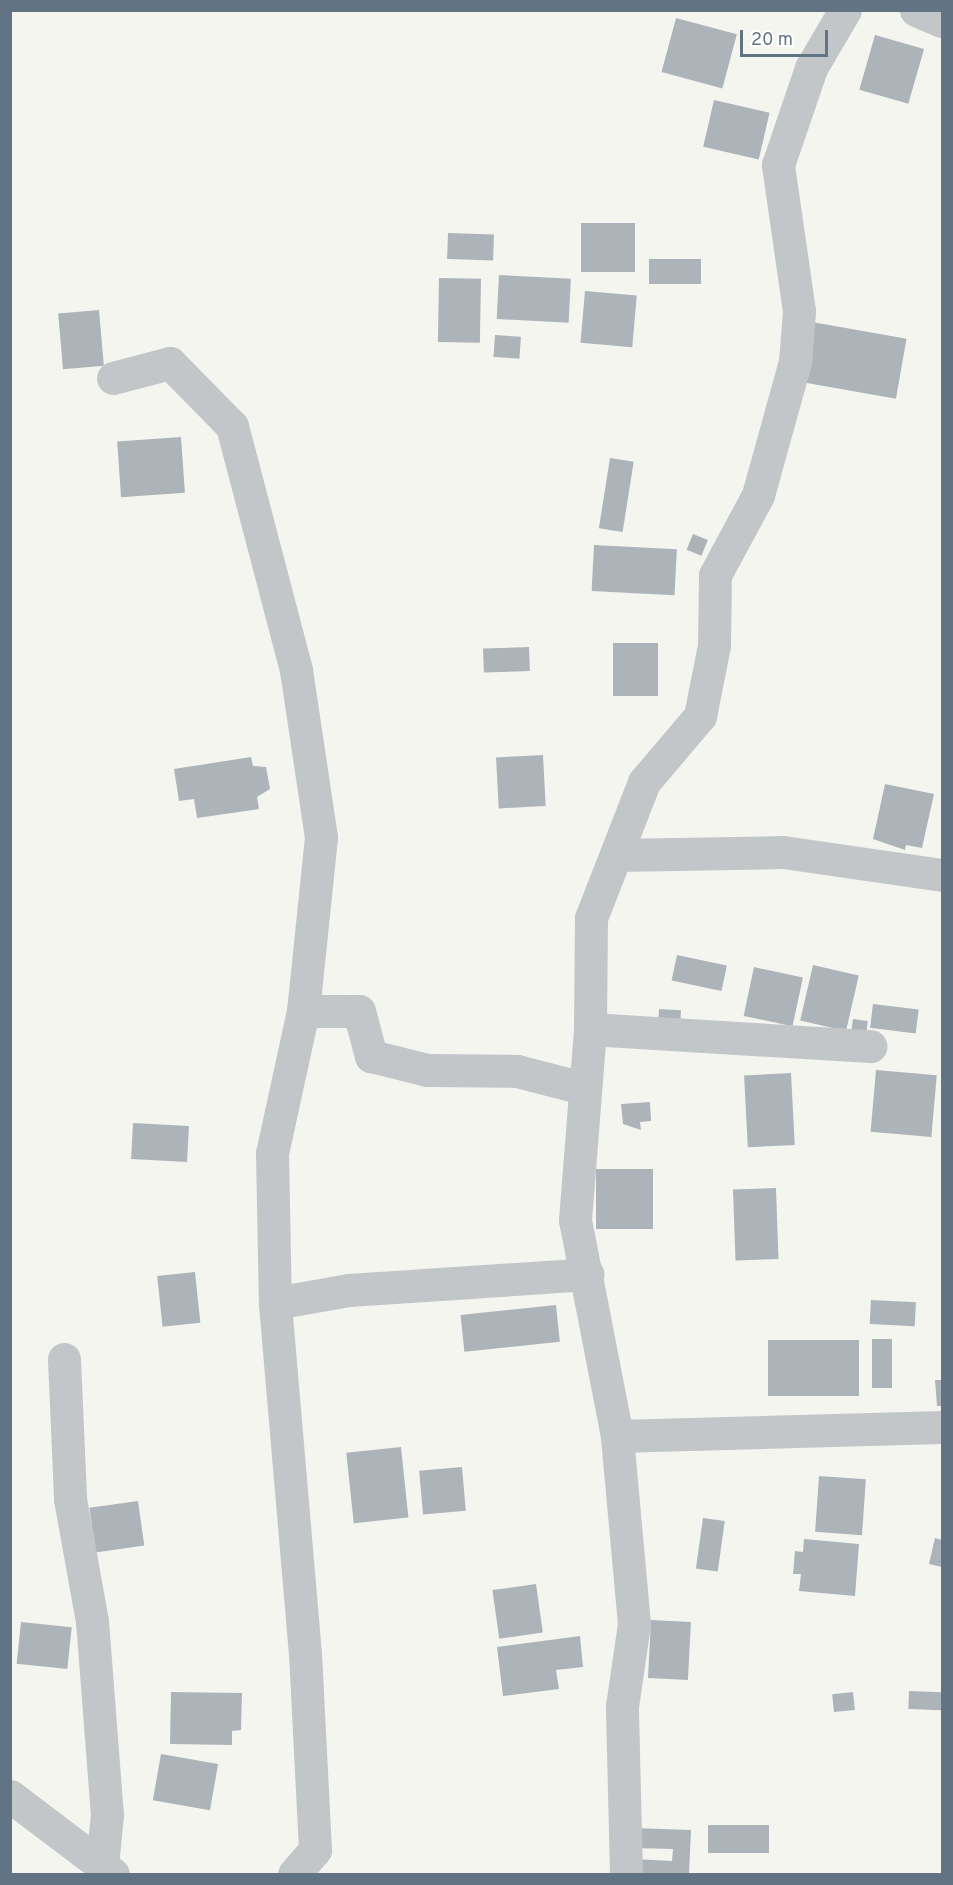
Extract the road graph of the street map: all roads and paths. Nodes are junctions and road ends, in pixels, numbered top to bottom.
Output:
1 (845, 10) edge
2 (916, 10) edge
3 (942, 21) edge
4 (113, 378) dead end
5 (617, 855) junction
6 (942, 876) edge
7 (303, 1011) junction
8 (590, 1029) junction
9 (870, 1046) dead end
10 (583, 1088) junction
11 (587, 1274) junction
12 (275, 1303) junction
13 (64, 1359) dead end
14 (942, 1427) edge
15 (617, 1436) junction
16 (10, 1796) edge
17 (107, 1870) edge
18 (294, 1875) edge
19 (626, 1875) edge

1 - 5 street
2 - 3 street
4 - 7 street
5 - 6 street
5 - 8 street
7 - 10 street
7 - 12 street
8 - 9 street
8 - 10 street
10 - 11 street
11 - 12 street
11 - 15 street
12 - 18 street
13 - 17 street
14 - 15 street
15 - 19 street
16 - 17 street

